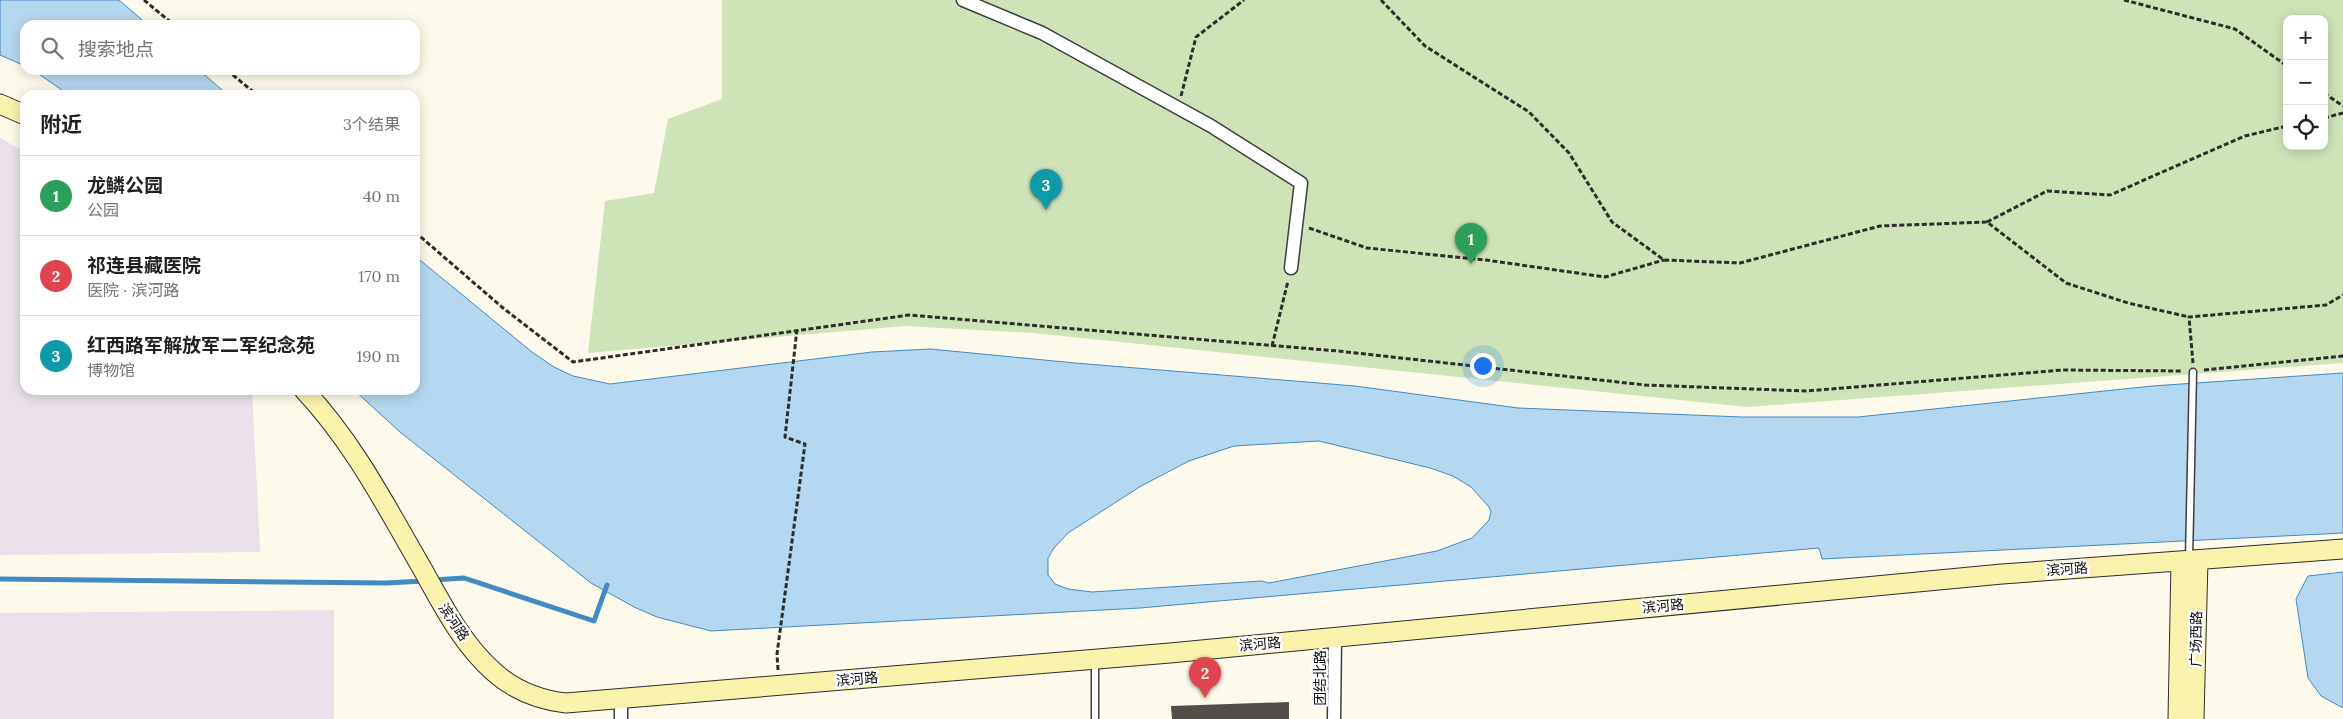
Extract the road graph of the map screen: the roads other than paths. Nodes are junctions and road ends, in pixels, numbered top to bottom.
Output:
1 (963, 0) edge
2 (0, 104) edge
3 (20, 113) edge
4 (1292, 268) road end
5 (2193, 372) road end
6 (309, 395) edge
7 (2343, 549) edge
8 (2189, 560) junction
9 (1335, 637) junction
10 (1094, 659) junction
11 (621, 698) junction
12 (621, 719) edge
13 (1095, 719) edge
14 (1334, 719) edge
15 (2178, 719) edge
16 (2194, 719) edge

1 - 4 street
2 - 3 street
5 - 8 lane
6 - 11 street, 滨河路
7 - 8 street, 滨河路
8 - 9 street, 滨河路
8 - 15 street, 广场西路
8 - 16 street, 广场西路
9 - 10 street, 滨河路
9 - 14 street, 团结北路
10 - 11 street, 滨河路
10 - 13 lane
11 - 12 street

